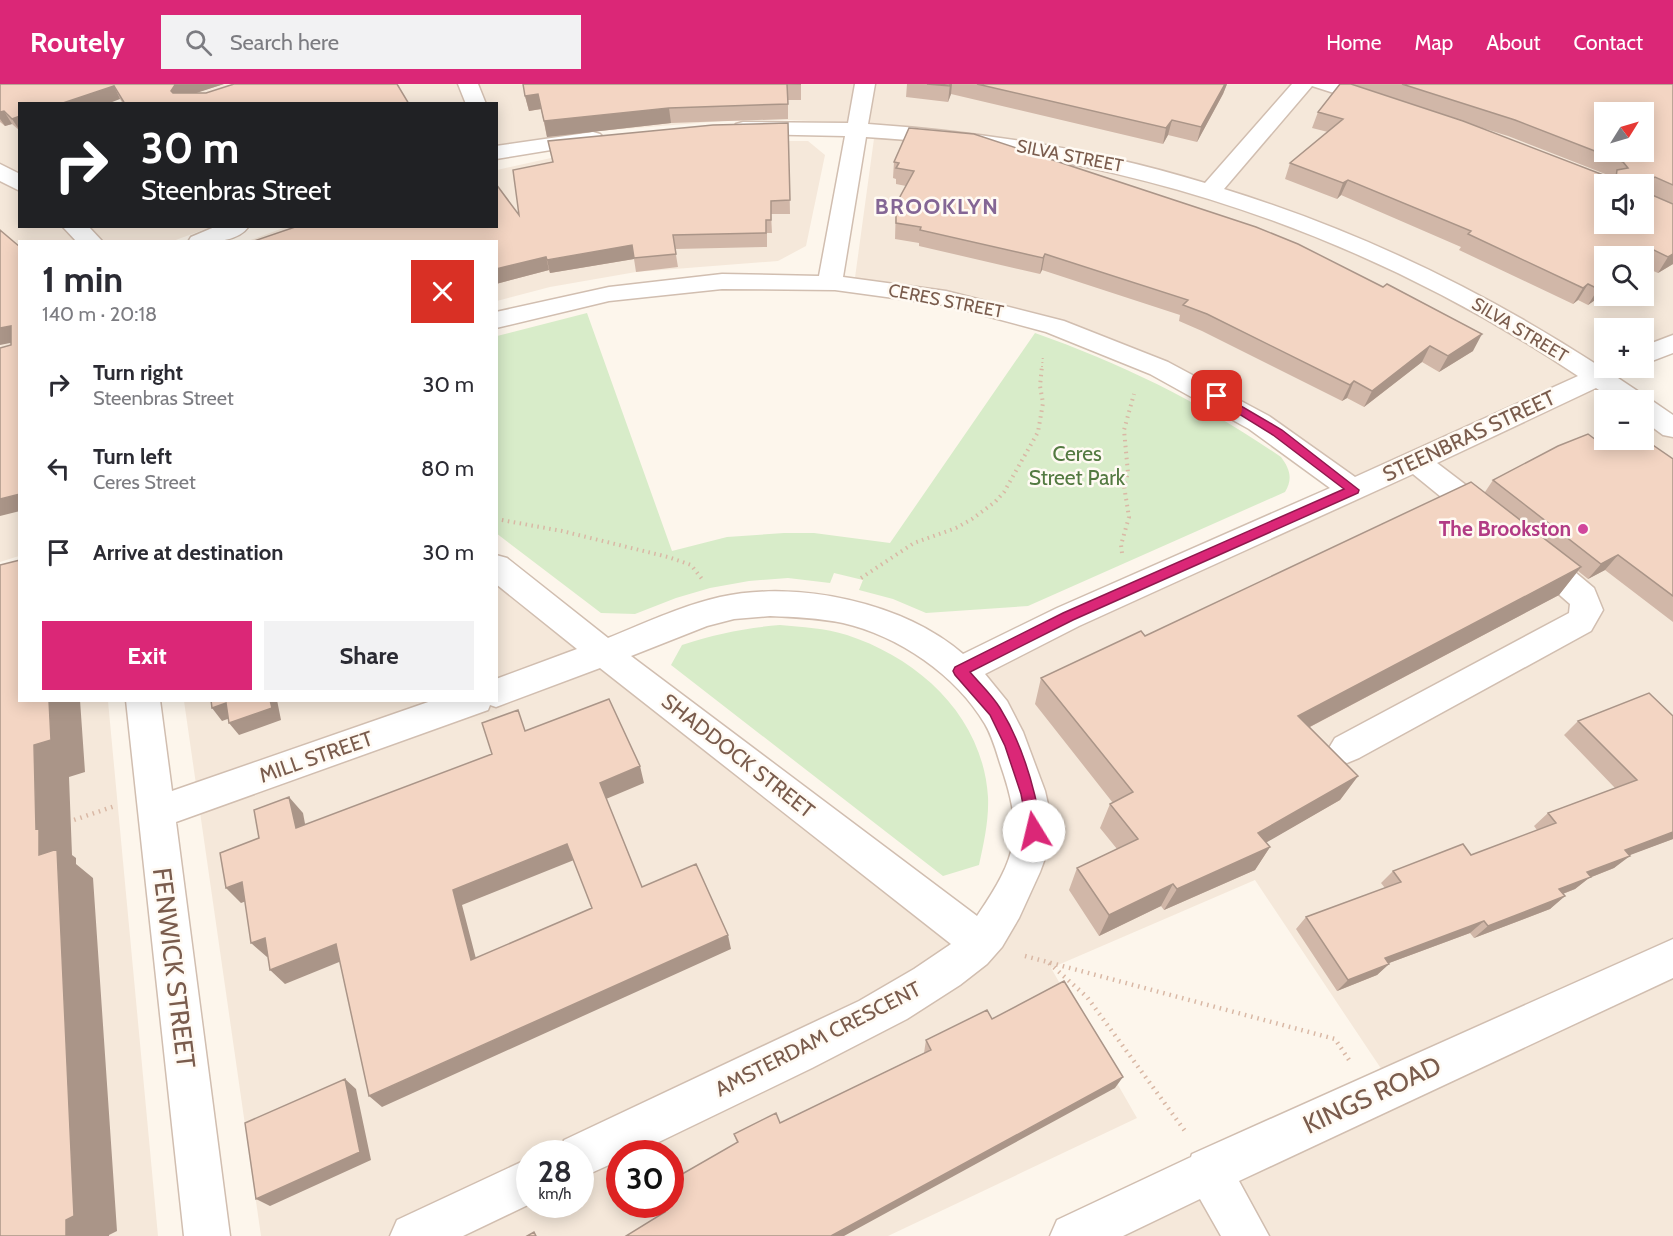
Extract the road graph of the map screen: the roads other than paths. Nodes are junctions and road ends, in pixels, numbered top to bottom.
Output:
1 (468, 84) edge
2 (865, 84) edge
3 (1303, 84) edge
4 (1320, 84) edge
5 (475, 102) edge
6 (1401, 108) edge
7 (724, 128) edge
8 (856, 129) junction
9 (614, 136) edge
10 (498, 153) edge
11 (18, 156) edge
12 (0, 162) edge
13 (0, 171) edge
14 (18, 183) edge
15 (1211, 190) junction
16 (18, 193) edge
17 (1, 198) edge
18 (75, 228) edge
19 (233, 228) edge
20 (90, 240) edge
21 (204, 240) edge
22 (831, 283) junction
23 (498, 320) edge
24 (1673, 343) edge
25 (1654, 352) edge
26 (1594, 365) edge
27 (1595, 378) edge
28 (1613, 378) edge
29 (1623, 390) edge
30 (1654, 415) edge
31 (1673, 428) edge
32 (1415, 461) junction
33 (1353, 490) junction
34 (498, 568) edge
35 (604, 653) junction
36 (960, 671) junction
37 (498, 692) edge
38 (143, 702) edge
39 (470, 702) edge
40 (1347, 748) dead end
41 (154, 803) junction
42 (981, 943) junction
43 (1673, 958) edge
44 (594, 1149) edge
45 (1208, 1170) junction
46 (516, 1187) edge
47 (207, 1236) edge
48 (413, 1236) edge
49 (1073, 1236) edge
50 (1246, 1236) edge

1 - 5 street
2 - 8 street
3 - 15 street
4 - 6 street
7 - 8 street, SILVA STREET
8 - 15 street, SILVA STREET
8 - 22 street
9 - 10 street
11 - 12 street
13 - 14 street
15 - 26 street, SILVA STREET
16 - 17 street
18 - 20 street
19 - 21 street
22 - 23 street, CERES STREET
22 - 33 street, CERES STREET
24 - 25 street
27 - 32 street, STEENBRAS STREET
28 - 29 street, SILVA STREET
30 - 31 street
32 - 33 street, STEENBRAS STREET
32 - 40 street
33 - 36 street, STEENBRAS STREET
34 - 35 street, SHADDOCK STREET
35 - 36 street, AMSTERDAM CRESCENT
35 - 37 street
35 - 42 street, SHADDOCK STREET
36 - 42 street, AMSTERDAM CRESCENT
38 - 41 street, FENWICK STREET
39 - 41 street, MILL STREET
41 - 47 street, FENWICK STREET
42 - 44 street, AMSTERDAM CRESCENT
43 - 45 street, KINGS ROAD
45 - 49 street, KINGS ROAD
45 - 50 street
46 - 48 street

